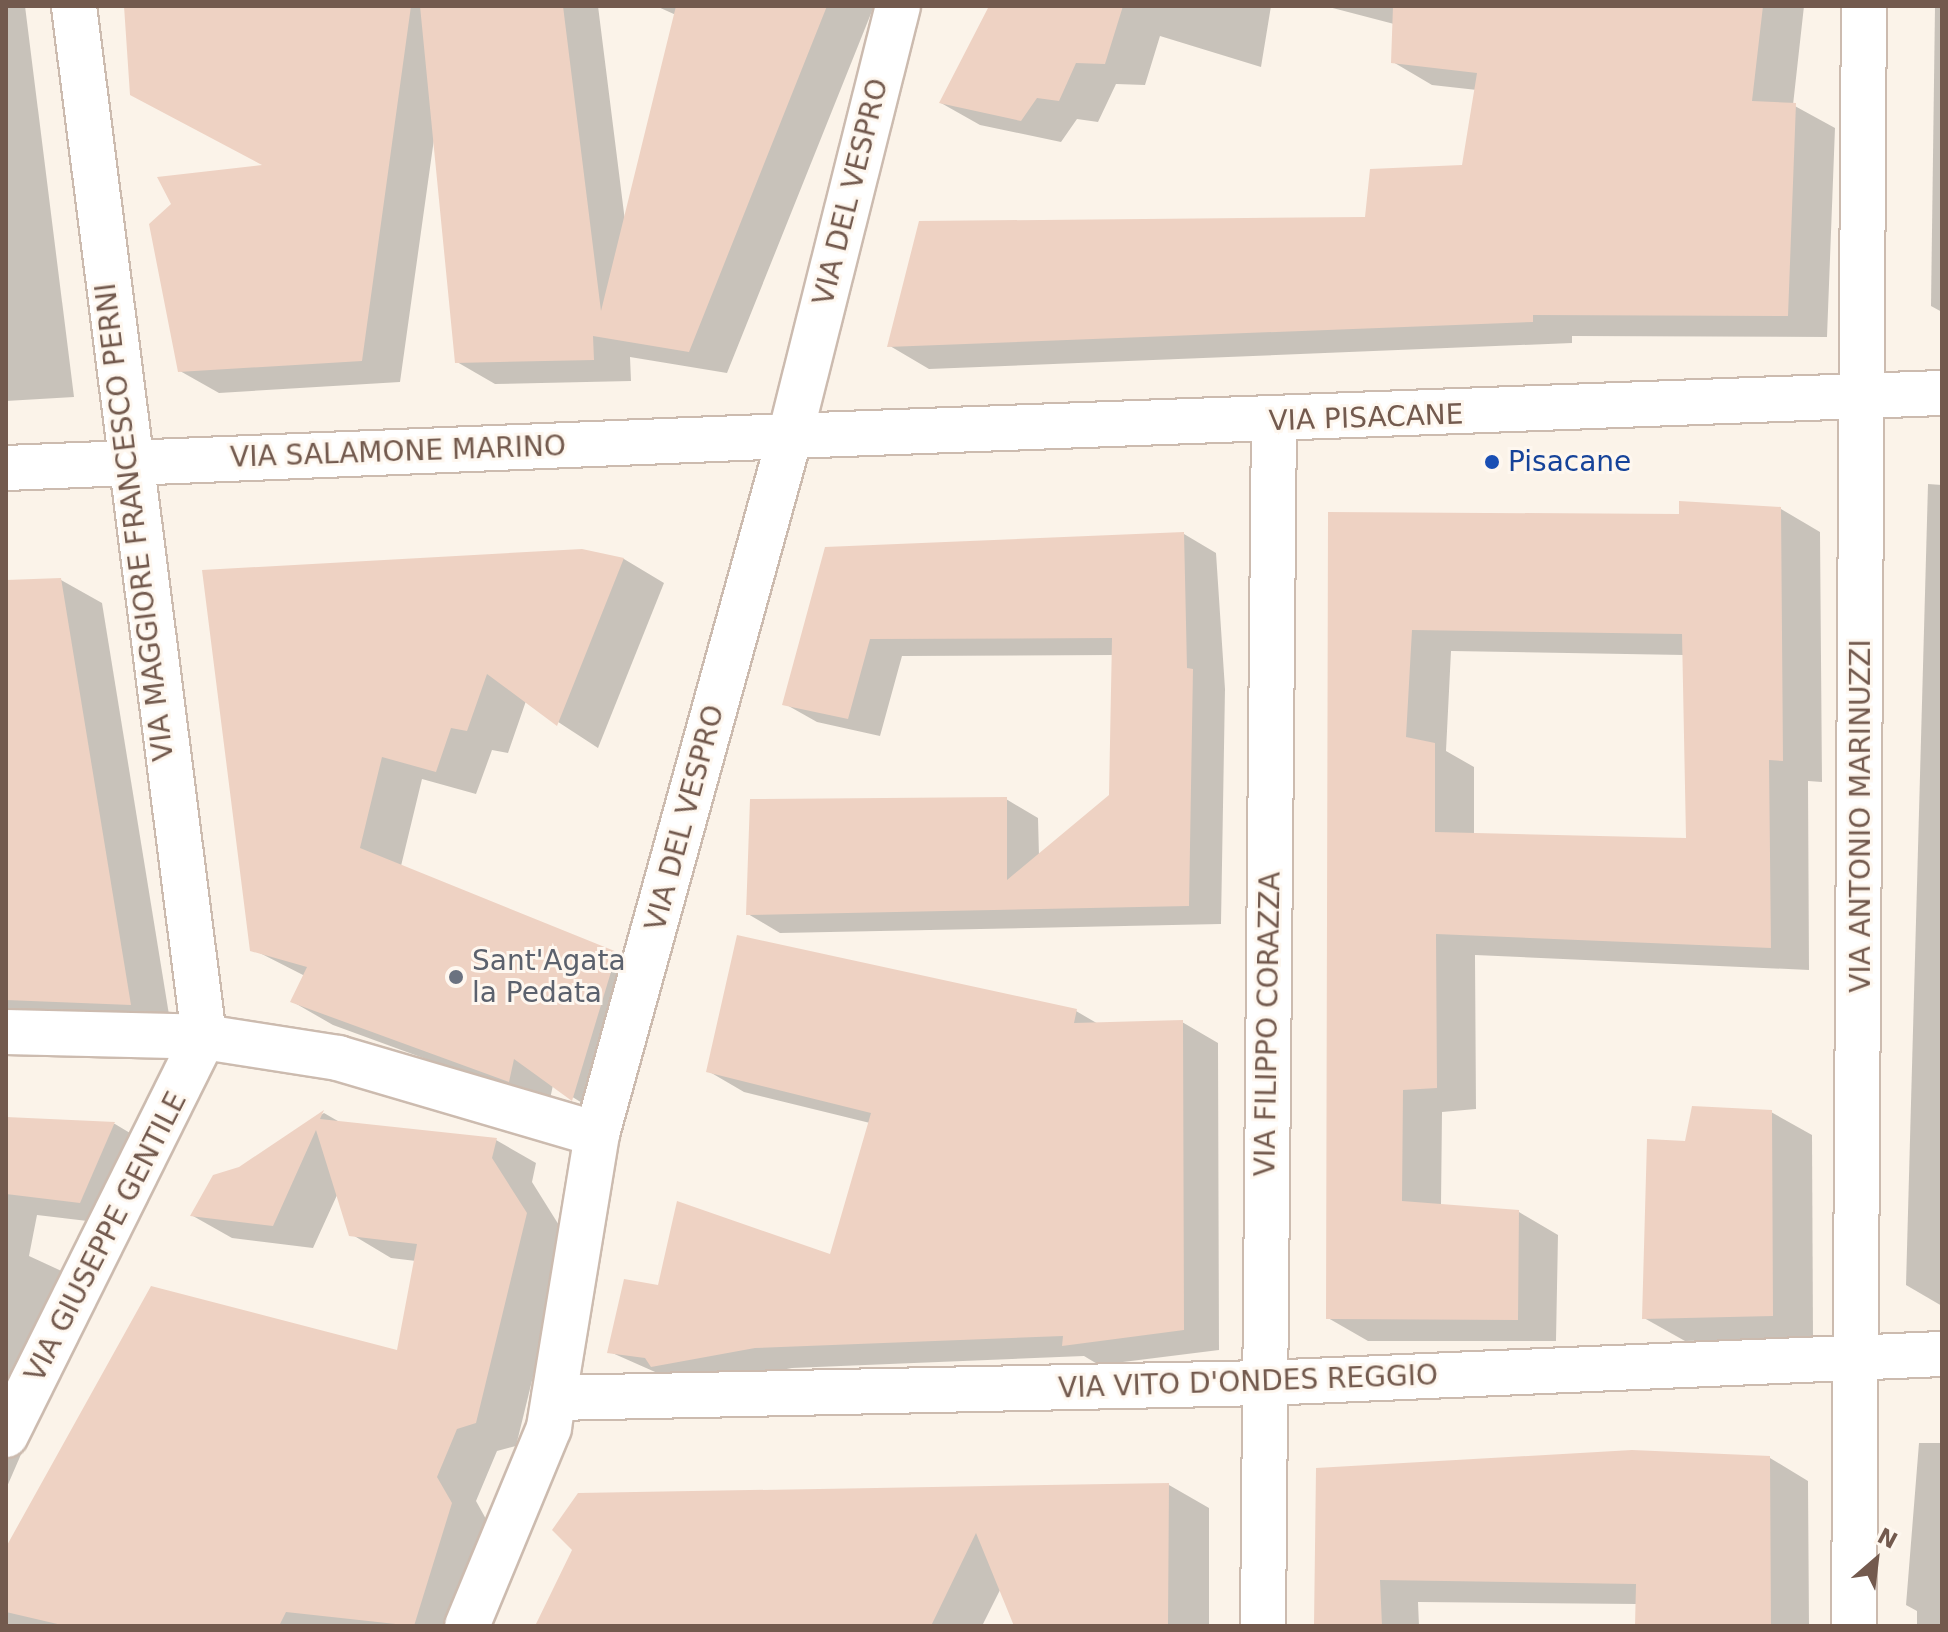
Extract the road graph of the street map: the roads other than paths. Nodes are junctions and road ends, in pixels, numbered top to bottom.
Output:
1 (74, 6) edge
2 (898, 6) edge
3 (1864, 6) edge
4 (1942, 393) edge
5 (1862, 397) junction
6 (1274, 422) junction
7 (790, 436) junction
8 (127, 462) junction
9 (6, 468) edge
10 (6, 1032) edge
11 (204, 1037) junction
12 (597, 1134) junction
13 (1942, 1354) edge
14 (1859, 1358) junction
15 (1264, 1383) junction
16 (554, 1398) junction
17 (6, 1435) edge
18 (467, 1626) edge
19 (1263, 1626) edge
20 (1854, 1626) edge

1 - 8 street, VIA MAGGIORE FRANCESCO PERNI
2 - 7 street, VIA DEL VESPRO
3 - 5 street, VIA ANTONIO MARINUZZI
4 - 5 street, VIA PISACANE
5 - 6 street, VIA PISACANE
5 - 14 street, VIA ANTONIO MARINUZZI
6 - 7 street, VIA PISACANE
6 - 15 street, VIA FILIPPO CORAZZA
7 - 8 street, VIA SALAMONE MARINO
7 - 12 street, VIA DEL VESPRO
8 - 9 street, VIA SALAMONE MARINO
8 - 11 street, VIA MAGGIORE FRANCESCO PERNI
10 - 11 street
11 - 12 street
11 - 17 street, VIA GIUSEPPE GENTILE
12 - 16 street, VIA DEL VESPRO
13 - 14 street, VIA VITO D'ONDES REGGIO
14 - 15 street, VIA VITO D'ONDES REGGIO
14 - 20 street, VIA ANTONIO MARINUZZI
15 - 16 street, VIA VITO D'ONDES REGGIO
15 - 19 street, VIA FILIPPO CORAZZA
16 - 18 street, VIA DEL VESPRO

